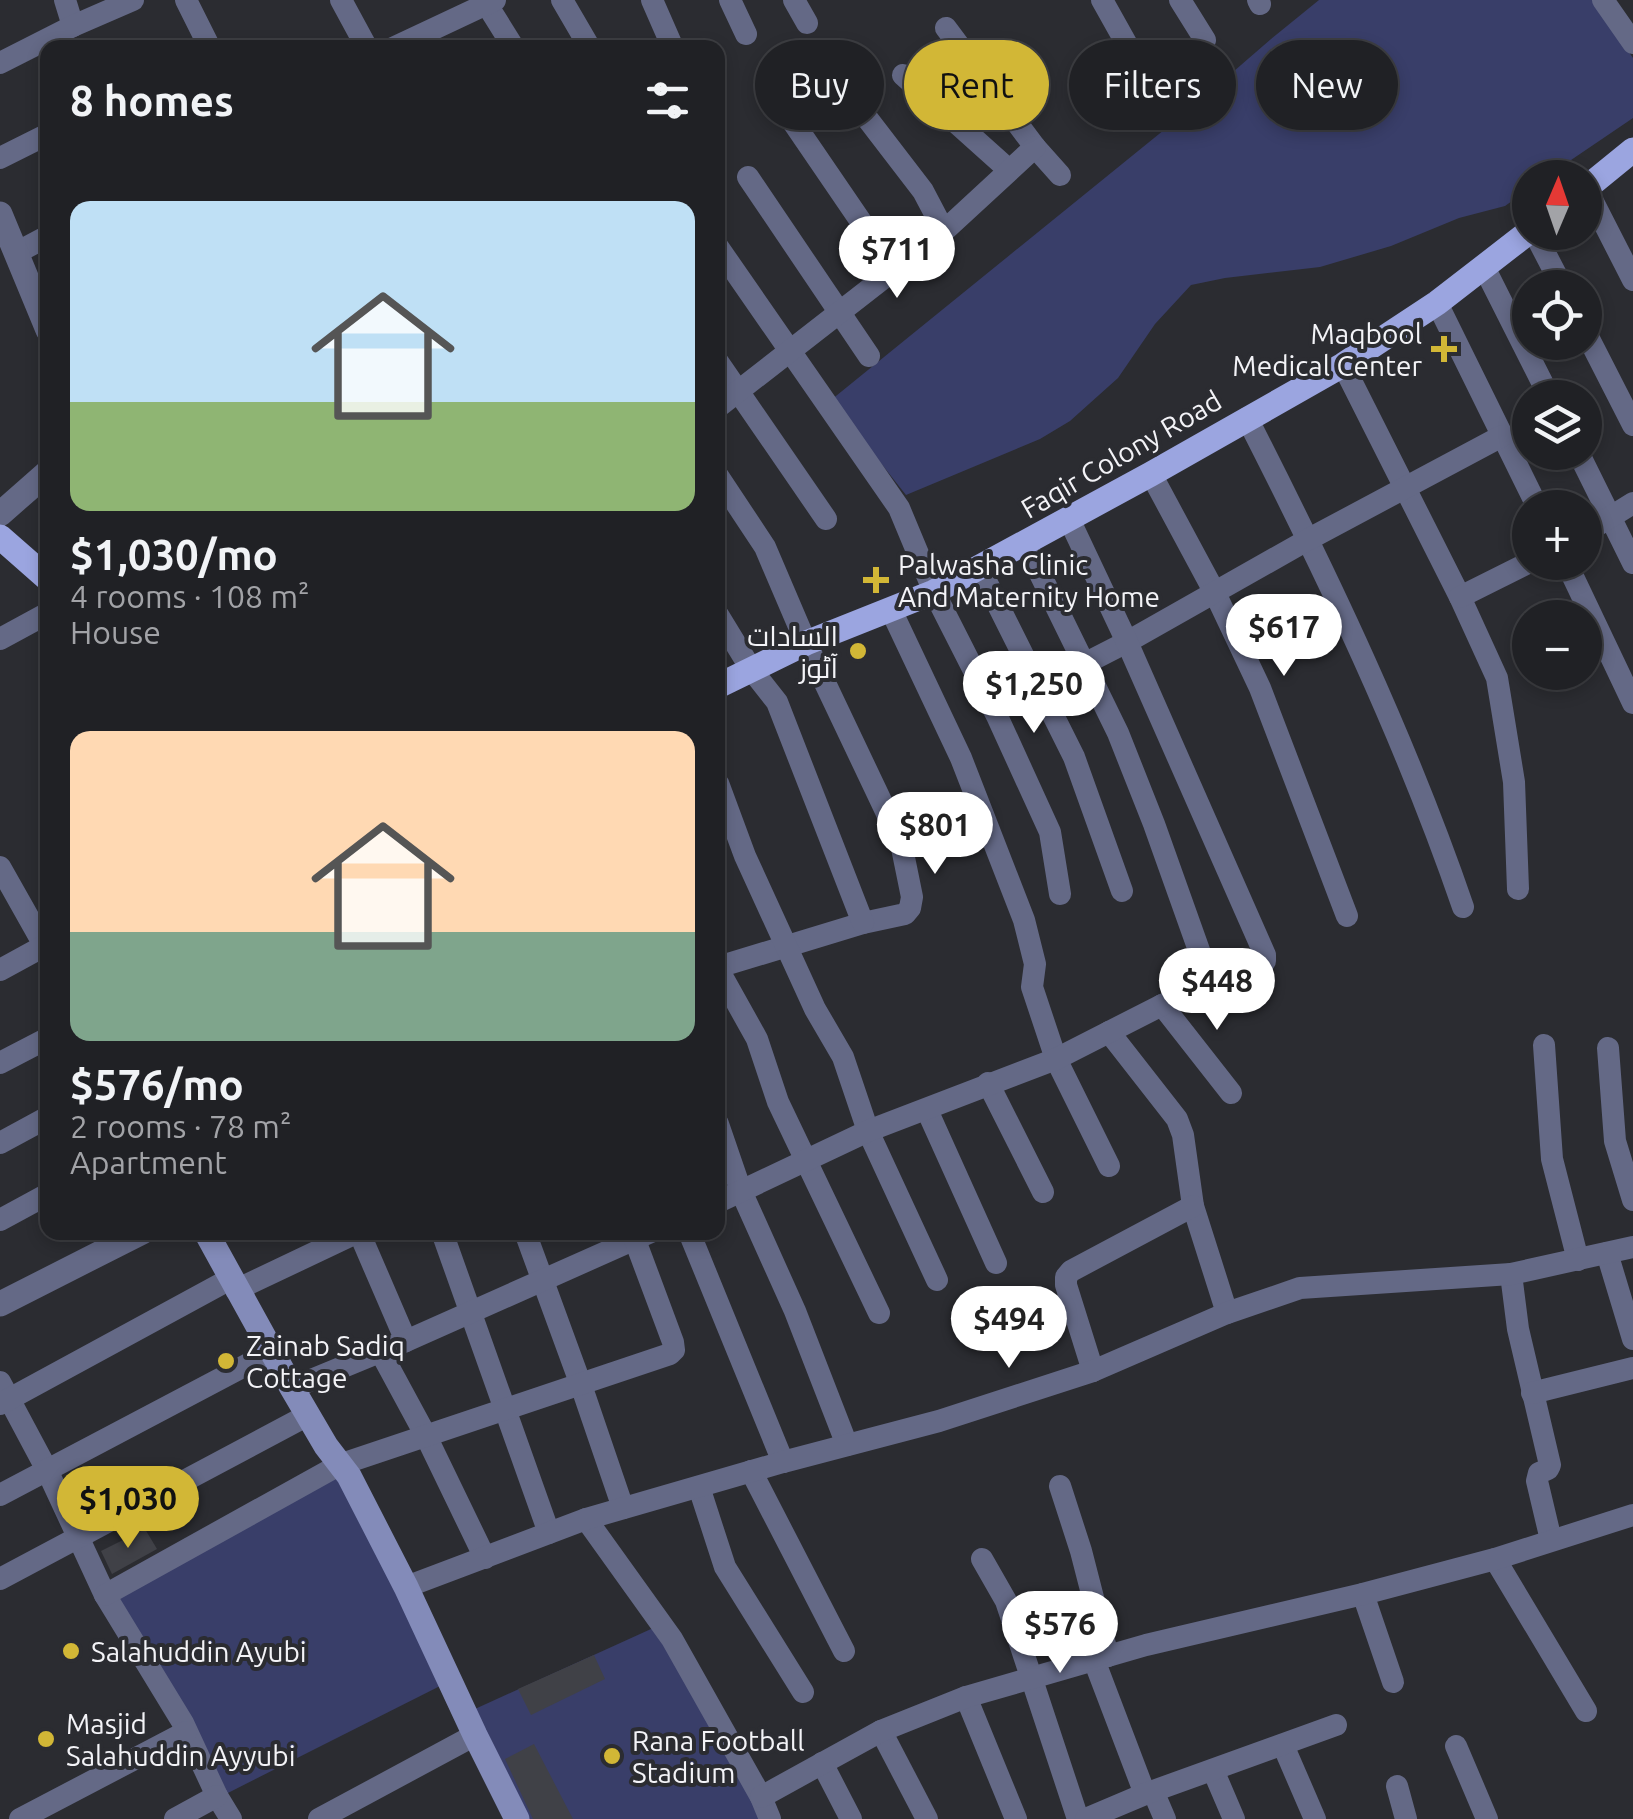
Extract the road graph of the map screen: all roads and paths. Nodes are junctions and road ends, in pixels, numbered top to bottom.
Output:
1 (64, 0) edge
2 (132, 0) edge
3 (186, 0) edge
4 (342, 0) edge
5 (562, 0) edge
6 (652, 0) edge
7 (730, 0) edge
8 (794, 0) edge
9 (1102, 0) edge
10 (1180, 0) edge
11 (1604, 0) edge
12 (488, 1) edge
13 (807, 24) dead end
14 (73, 26) junction
15 (946, 28) dead end
16 (746, 34) dead end
17 (435, 39) edge
18 (45, 40) edge
19 (206, 40) edge
20 (363, 40) edge
21 (510, 40) edge
22 (585, 40) edge
23 (670, 40) edge
24 (1124, 40) edge
25 (1205, 40) dead end
26 (40, 43) edge
27 (1633, 44) edge
28 (0, 63) edge
29 (903, 75) dead end
30 (798, 130) edge
31 (876, 130) edge
32 (40, 138) edge
33 (1034, 147) junction
34 (1633, 150) edge
35 (0, 158) edge
36 (1009, 170) junction
37 (1060, 175) dead end
38 (1602, 175) edge
39 (748, 176) dead end
40 (0, 214) edge
41 (1602, 219) edge
42 (944, 231) junction
43 (40, 240) edge
44 (1512, 247) edge
45 (16, 253) junction
46 (725, 257) edge
47 (1484, 267) junction
48 (894, 270) junction
49 (1633, 280) edge
50 (1436, 303) junction
51 (40, 311) edge
52 (838, 314) junction
53 (790, 352) junction
54 (868, 356) dead end
55 (1600, 360) edge
56 (1343, 365) junction
57 (725, 373) edge
58 (1541, 380) edge
59 (737, 392) junction
60 (725, 401) edge
61 (1247, 418) junction
62 (1633, 425) edge
63 (1502, 436) junction
64 (1587, 470) edge
65 (1151, 474) junction
66 (40, 479) edge
67 (725, 487) edge
68 (1405, 488) junction
69 (1529, 490) edge
70 (1633, 504) edge
71 (0, 514) edge
72 (1610, 517) junction
73 (826, 519) dead end
74 (1069, 519) junction
75 (1602, 522) edge
76 (0, 537) edge
77 (1309, 540) junction
78 (1025, 543) junction
79 (1633, 563) edge
80 (979, 568) junction
81 (40, 571) edge
82 (1512, 571) edge
83 (1575, 580) edge
84 (934, 592) junction
85 (1215, 594) junction
86 (1460, 597) junction
87 (891, 610) junction
88 (40, 617) edge
89 (725, 627) edge
90 (0, 639) edge
91 (1127, 642) junction
92 (806, 643) junction
93 (1083, 665) junction
94 (751, 670) junction
95 (725, 683) edge
96 (1039, 686) junction
97 (1633, 703) edge
98 (725, 802) edge
99 (0, 867) edge
100 (1518, 889) dead end
101 (1122, 891) dead end
102 (1060, 894) dead end
103 (7, 895) edge
104 (1462, 907) dead end
105 (1347, 916) dead end
106 (862, 923) junction
107 (40, 941) edge
108 (788, 946) junction
109 (40, 952) edge
110 (725, 966) edge
111 (0, 970) edge
112 (725, 981) edge
113 (1211, 984) junction
114 (1162, 1005) junction
115 (1109, 1032) junction
116 (40, 1042) edge
117 (1544, 1045) dead end
118 (1608, 1048) dead end
119 (1056, 1058) junction
120 (0, 1063) edge
121 (988, 1083) junction
122 (1231, 1093) dead end
123 (926, 1110) junction
124 (40, 1121) edge
125 (868, 1131) junction
126 (0, 1143) edge
127 (725, 1145) edge
128 (805, 1161) junction
129 (1109, 1166) dead end
130 (741, 1192) junction
131 (1043, 1192) dead end
132 (40, 1198) edge
133 (725, 1199) edge
134 (1633, 1200) edge
135 (1194, 1206) junction
136 (0, 1220) edge
137 (126, 1240) edge
138 (210, 1240) edge
139 (340, 1240) edge
140 (362, 1240) edge
141 (445, 1240) edge
142 (528, 1240) edge
143 (629, 1240) edge
144 (641, 1240) edge
145 (693, 1240) edge
146 (1633, 1247) edge
147 (1607, 1254) junction
148 (1578, 1260) junction
149 (996, 1262) dead end
150 (1512, 1274) junction
151 (938, 1280) dead end
152 (544, 1281) junction
153 (233, 1285) junction
154 (0, 1304) edge
155 (469, 1312) junction
156 (879, 1313) dead end
157 (1227, 1313) junction
158 (1633, 1339) edge
159 (406, 1340) junction
160 (380, 1351) junction
161 (271, 1352) junction
162 (1633, 1368) edge
163 (1093, 1371) junction
164 (581, 1384) junction
165 (292, 1388) junction
166 (1532, 1393) junction
167 (3, 1395) edge
168 (504, 1410) junction
169 (308, 1415) junction
170 (426, 1436) junction
171 (847, 1446) junction
172 (782, 1462) junction
173 (339, 1464) junction
174 (47, 1470) junction
175 (751, 1471) junction
176 (698, 1486) junction
177 (1060, 1486) dead end
178 (0, 1494) edge
179 (622, 1508) junction
180 (1633, 1515) edge
181 (586, 1519) junction
182 (549, 1533) junction
183 (76, 1538) junction
184 (1551, 1540) junction
185 (484, 1558) junction
186 (1496, 1559) junction
187 (982, 1560) dead end
188 (0, 1578) edge
189 (406, 1586) junction
190 (1363, 1594) junction
191 (105, 1595) junction
192 (844, 1651) dead end
193 (1101, 1658) junction
194 (1033, 1678) junction
195 (1393, 1682) dead end
196 (803, 1692) dead end
197 (966, 1697) junction
198 (1586, 1711) dead end
199 (1336, 1725) dead end
200 (881, 1731) junction
201 (186, 1732) junction
202 (475, 1735) junction
203 (1284, 1745) junction
204 (1456, 1746) dead end
205 (822, 1764) junction
206 (1212, 1770) junction
207 (1397, 1786) dead end
208 (1149, 1792) junction
209 (217, 1796) junction
210 (766, 1808) edge
211 (510, 1817) edge
212 (20, 1819) edge
213 (175, 1819) edge
214 (231, 1819) edge
215 (319, 1819) edge
216 (852, 1819) edge
217 (927, 1819) edge
218 (1016, 1819) edge
219 (1078, 1819) edge
220 (1086, 1819) edge
221 (1166, 1819) edge
222 (1234, 1819) edge
223 (1315, 1819) edge
224 (1406, 1819) edge
225 (1487, 1819) edge

1 - 14 street
2 - 14 street
3 - 19 street
4 - 20 street
5 - 22 street
6 - 23 street
7 - 16 street
8 - 13 street
9 - 24 street
10 - 25 street
11 - 27 street
12 - 17 street
12 - 21 street
14 - 18 street
15 - 33 street
26 - 28 street
29 - 36 street
30 - 48 street
31 - 42 street
32 - 35 street
33 - 36 street
33 - 37 street
34 - 38 main road
36 - 42 street
39 - 52 street
40 - 45 street
41 - 49 street
42 - 48 street
43 - 45 street
44 - 47 main road, Faqir Colony Road
45 - 51 street
46 - 53 street
47 - 50 main road, Faqir Colony Road
47 - 58 street
48 - 52 street
50 - 56 main road, Faqir Colony Road
50 - 63 street
52 - 53 street
52 - 54 street
53 - 59 street
53 - 84 street
55 - 62 street
56 - 61 main road, Faqir Colony Road
56 - 68 street
57 - 59 street
59 - 60 street
59 - 73 street
61 - 65 main road, Faqir Colony Road
61 - 77 street
63 - 68 street
63 - 69 street
64 - 72 street
65 - 74 main road, Faqir Colony Road
65 - 85 street
66 - 71 street
67 - 92 street
68 - 77 street
68 - 86 street
70 - 72 street
72 - 75 street
72 - 79 street
74 - 78 main road, Faqir Colony Road
74 - 91 street
76 - 81 main road
77 - 85 street
77 - 104 street
78 - 80 main road, Faqir Colony Road
78 - 93 street
80 - 84 main road, Faqir Colony Road
80 - 96 street
82 - 86 street
83 - 97 street
84 - 87 main road, Faqir Colony Road
84 - 102 street
85 - 91 street
85 - 105 street
86 - 100 street
87 - 92 main road, Faqir Colony Road
87 - 119 street
88 - 90 street
89 - 94 street
91 - 93 street
91 - 113 street
92 - 94 main road, Faqir Colony Road
92 - 106 street
93 - 96 street
93 - 113 street
94 - 95 main road, Faqir Colony Road
94 - 106 street
96 - 101 street
98 - 108 street
99 - 103 street
103 - 107 street
106 - 108 street
108 - 110 street
108 - 125 street
109 - 111 street
112 - 128 street
113 - 114 street
114 - 115 street
114 - 122 street
115 - 119 street
115 - 135 street
116 - 120 street
117 - 148 street
118 - 134 street
119 - 121 street
119 - 129 street
121 - 123 street
121 - 131 street
123 - 125 street
123 - 149 street
124 - 126 street
125 - 128 street
125 - 151 street
127 - 130 street
128 - 130 street
128 - 156 street
130 - 133 street
130 - 171 street
132 - 136 street
135 - 157 street
135 - 163 street
137 - 154 street
138 - 153 main road
139 - 153 street
140 - 159 street
141 - 155 street
142 - 152 street
143 - 152 street
144 - 164 street
145 - 172 street
146 - 147 street
147 - 148 street
147 - 158 street
148 - 150 street
150 - 157 street
150 - 166 street
152 - 155 street
152 - 164 street
153 - 161 main road
153 - 167 street
155 - 159 street
155 - 168 street
157 - 163 street
159 - 160 street
160 - 165 street
160 - 170 street
161 - 165 main road
161 - 174 street
162 - 166 street
163 - 171 street
164 - 168 street
164 - 179 street
165 - 169 main road
166 - 184 street
167 - 174 street
168 - 170 street
168 - 182 street
169 - 173 main road
169 - 183 street
170 - 173 street
170 - 185 street
171 - 172 street
172 - 175 street
173 - 189 main road
173 - 191 street
174 - 178 street
174 - 183 street
175 - 176 street
175 - 192 street
176 - 179 street
176 - 196 street
177 - 193 street
179 - 181 street
180 - 184 street
181 - 182 street
181 - 210 street
182 - 185 street
183 - 188 street
183 - 191 street
184 - 186 street
185 - 189 street
186 - 190 street
186 - 198 street
187 - 194 street
189 - 202 main road
190 - 193 street
190 - 195 street
191 - 201 street
193 - 194 street
193 - 208 street
194 - 197 street
194 - 219 street
197 - 200 street
197 - 218 street
199 - 203 street
200 - 205 street
200 - 217 street
201 - 209 street
201 - 212 street
202 - 211 main road
202 - 215 street
203 - 206 street
203 - 223 street
204 - 225 street
205 - 210 street
205 - 216 street
206 - 208 street
206 - 222 street
207 - 224 street
208 - 220 street
208 - 221 street
209 - 213 street
209 - 214 street

